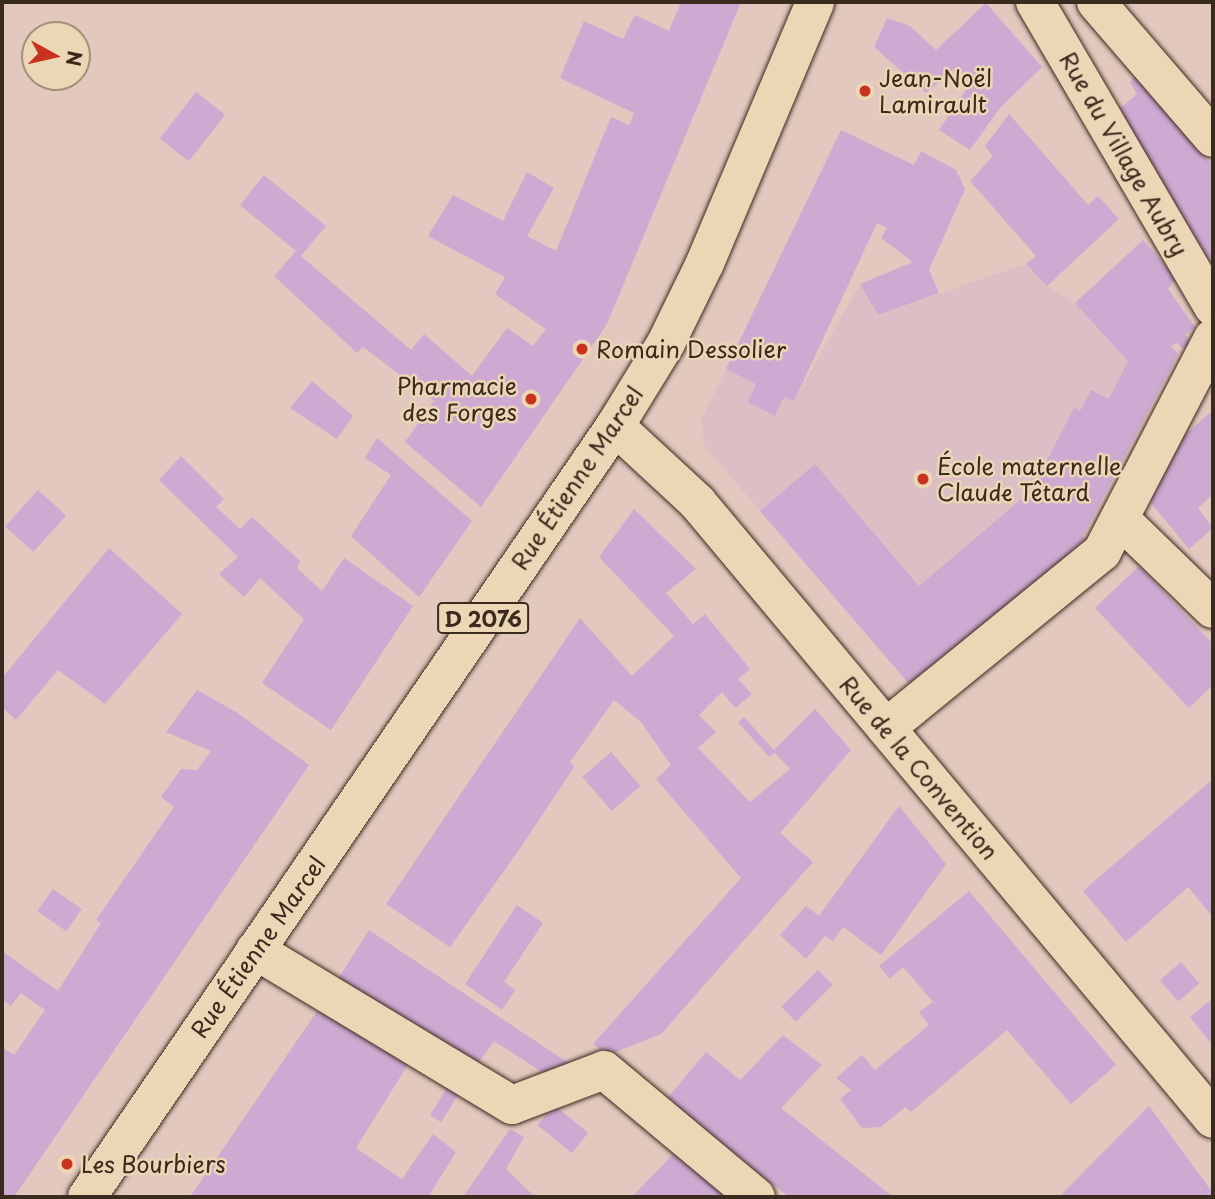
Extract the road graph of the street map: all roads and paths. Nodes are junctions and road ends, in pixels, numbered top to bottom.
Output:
1 (815, 2) edge
2 (1035, 2) edge
3 (1096, 2) edge
4 (1213, 138) edge
5 (1213, 307) edge
6 (1213, 338) edge
7 (615, 426) junction
8 (1120, 519) junction
9 (1213, 609) edge
10 (886, 728) junction
11 (255, 950) junction
12 (1213, 1119) edge
13 (87, 1197) edge
14 (756, 1197) edge

1 - 7 street, Rue Étienne Marcel / D 2076
2 - 5 street, Rue du Village Aubry
3 - 4 street
6 - 8 street
7 - 10 street, Rue de la Convention
7 - 11 street, Rue Étienne Marcel / D 2076
8 - 9 street
8 - 10 street
10 - 12 street, Rue de la Convention
11 - 13 street, Rue Étienne Marcel / D 2076
11 - 14 street

